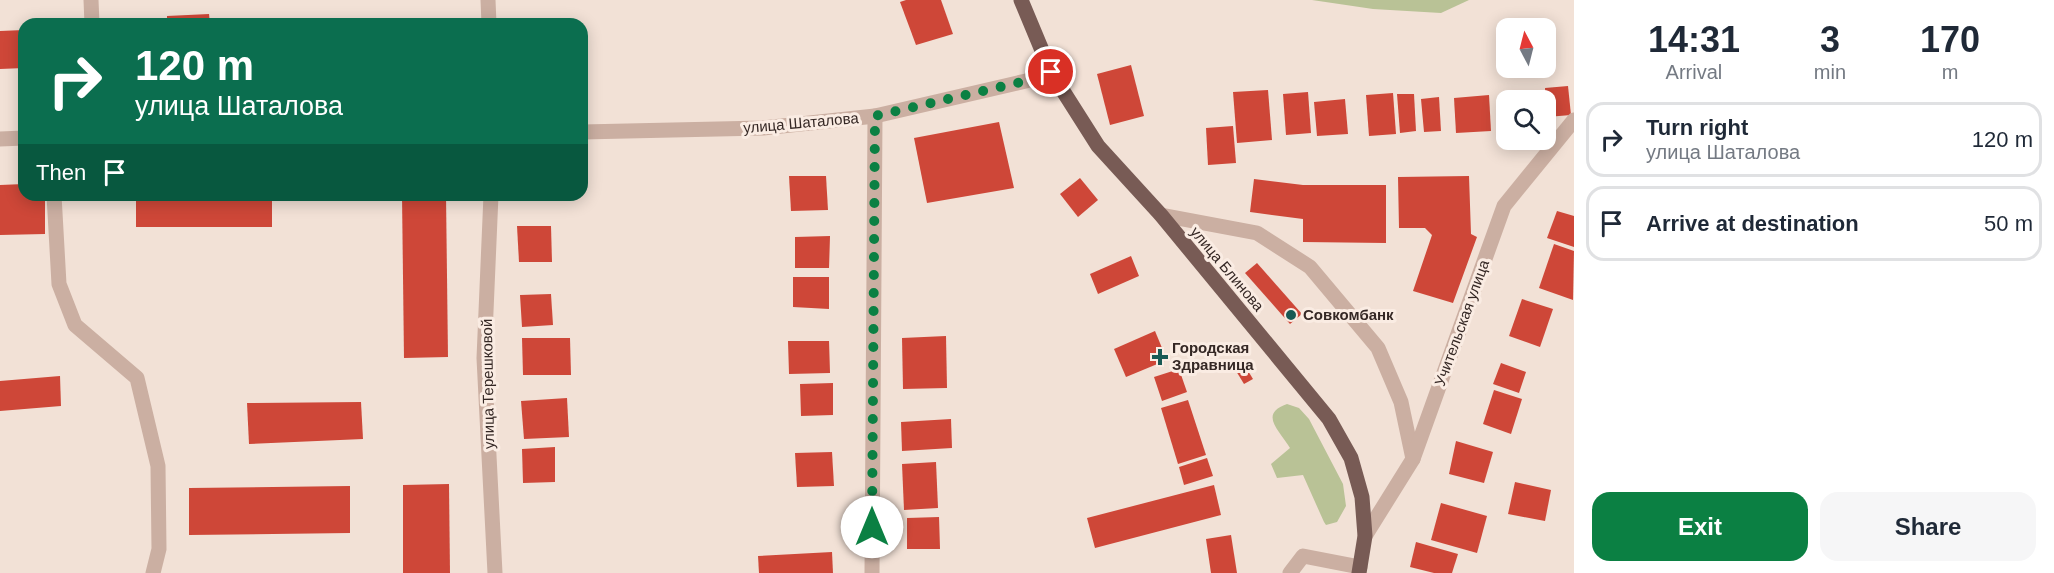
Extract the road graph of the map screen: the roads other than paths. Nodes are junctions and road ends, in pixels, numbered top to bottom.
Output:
1 (91, 0) edge
2 (488, 0) edge
3 (1021, 0) edge
4 (92, 18) edge
5 (489, 18) edge
6 (1051, 72) junction
7 (875, 116) junction
8 (1574, 120) edge
9 (588, 132) edge
10 (18, 138) edge
11 (0, 140) edge
12 (54, 201) edge
13 (491, 201) edge
14 (1161, 215) junction
15 (1413, 459) junction
16 (1365, 536) junction
17 (1360, 570) edge
18 (153, 573) edge
19 (495, 573) edge
20 (872, 573) edge
21 (1290, 573) edge

1 - 4 street
2 - 5 street
3 - 6 main road, улица Блинова
6 - 7 street, улица Шаталова
6 - 14 main road, улица Блинова
7 - 9 street, улица Шаталова
7 - 20 street
8 - 15 street, Учительская улица
10 - 11 street
12 - 18 street
13 - 19 street, улица Терешковой
14 - 15 street
14 - 16 main road, улица Блинова
15 - 16 street, Учительская улица
16 - 17 main road, улица Блинова
17 - 21 street

